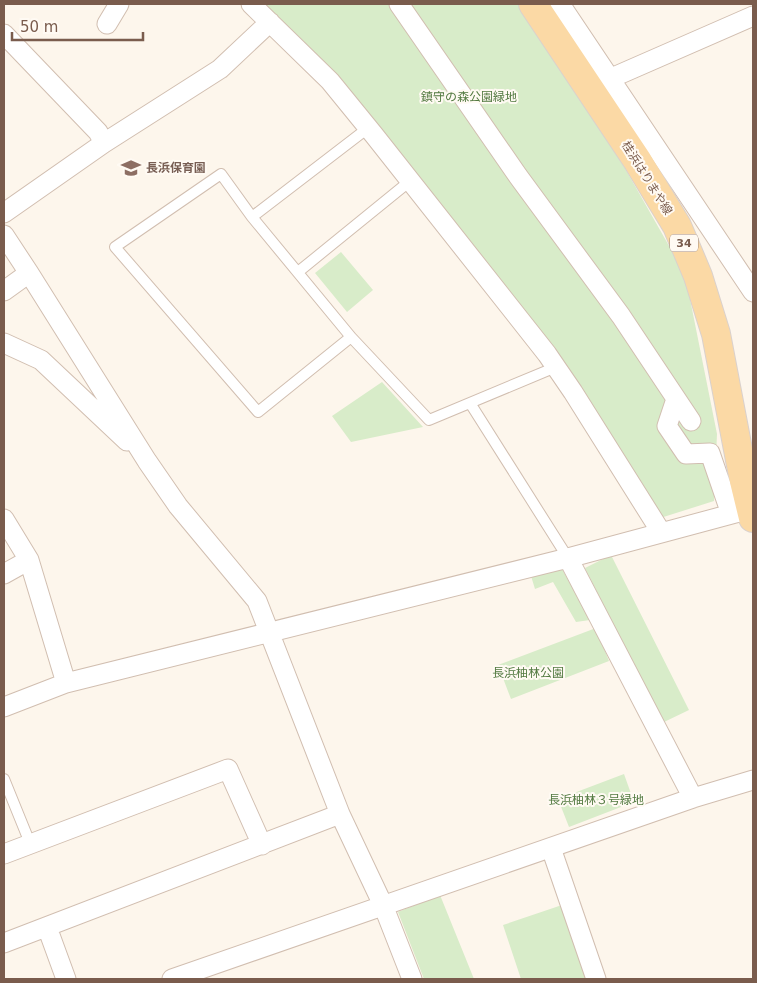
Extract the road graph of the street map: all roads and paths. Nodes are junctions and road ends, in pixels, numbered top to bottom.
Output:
1 (119, 4) edge
2 (251, 4) edge
3 (399, 4) edge
4 (543, 5) edge
5 (753, 16) edge
6 (270, 22) junction
7 (107, 24) dead end
8 (4, 34) edge
9 (609, 79) junction
10 (368, 128) junction
11 (104, 143) junction
12 (410, 181) junction
13 (4, 213) edge
14 (252, 216) junction
15 (4, 236) edge
16 (298, 272) junction
17 (29, 273) junction
18 (4, 291) edge
19 (753, 292) edge
20 (350, 336) junction
21 (4, 343) edge
22 (556, 367) junction
23 (676, 398) junction
24 (470, 403) junction
25 (691, 421) dead end
26 (147, 461) junction
27 (749, 479) edge
28 (745, 514) edge
29 (4, 519) edge
30 (661, 532) junction
31 (568, 558) junction
32 (30, 560) junction
33 (4, 574) edge
34 (270, 632) junction
35 (66, 684) junction
36 (4, 707) edge
37 (4, 779) edge
38 (753, 780) edge
39 (694, 798) junction
40 (340, 814) junction
41 (30, 844) junction
42 (262, 845) junction
43 (551, 848) junction
44 (4, 854) edge
45 (383, 905) junction
46 (47, 927) junction
47 (4, 943) edge
48 (66, 979) edge
49 (172, 979) edge
50 (412, 979) edge
51 (596, 979) edge

1 - 7 street
2 - 6 street
3 - 23 street
4 - 9 street
4 - 27 main road, 桂浜はりまや線 / 34
5 - 9 street
6 - 10 street
6 - 11 street
8 - 11 street
9 - 19 street
10 - 12 street
10 - 14 lane
11 - 13 street
12 - 16 lane
12 - 22 street
14 - 16 lane
14 - 20 lane
15 - 17 street
16 - 20 lane
17 - 18 street
17 - 26 street
20 - 24 lane
21 - 26 street
22 - 24 lane
22 - 30 street
23 - 25 street
23 - 28 street
24 - 31 lane
26 - 34 street
27 - 28 main road, 桂浜はりまや線 / 34
28 - 30 street
29 - 32 street
30 - 31 street
31 - 34 street
31 - 39 street
32 - 33 street
32 - 35 street
34 - 35 street
34 - 40 street
35 - 36 street
37 - 41 lane
38 - 39 street
39 - 43 street
40 - 42 street
40 - 45 street
41 - 42 street
41 - 44 street
42 - 46 street
43 - 45 street
43 - 51 street
45 - 49 street
45 - 50 street
46 - 47 street
46 - 48 street

